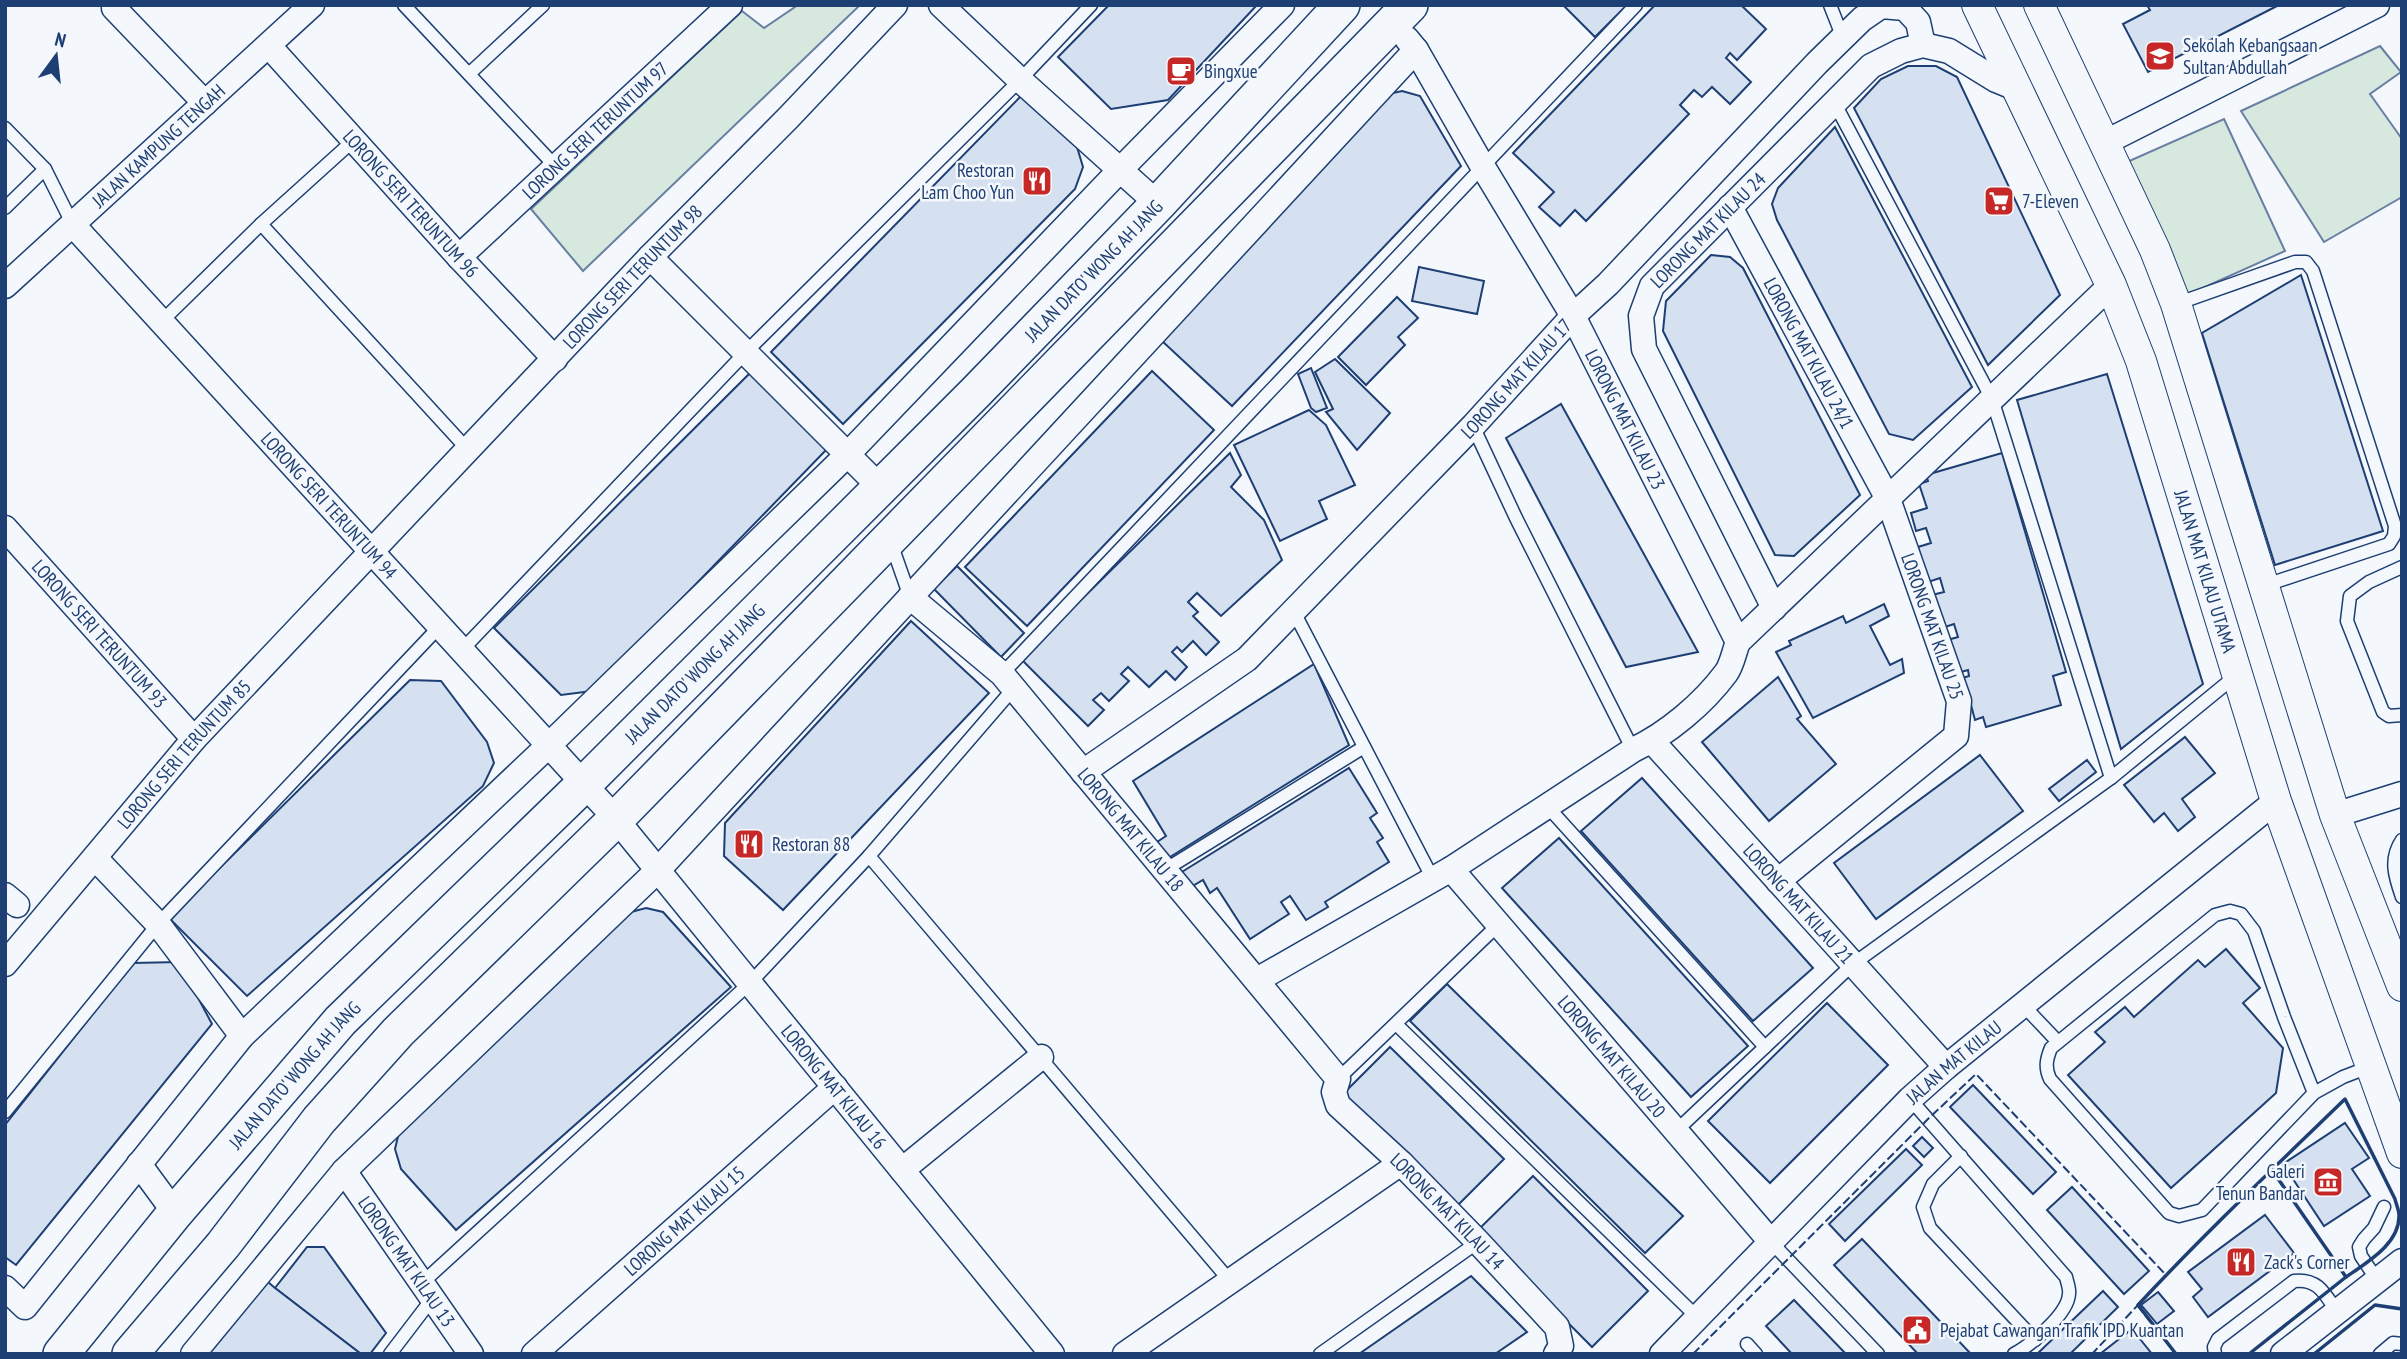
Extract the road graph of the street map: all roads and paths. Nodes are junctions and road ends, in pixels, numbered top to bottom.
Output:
1 (404, 5) edge
2 (543, 5) edge
3 (730, 5) edge
4 (895, 5) edge
5 (942, 5) edge
6 (1091, 5) edge
7 (1282, 5) edge
8 (1342, 5) edge
9 (1636, 5) edge
10 (1830, 5) edge
11 (1977, 5) edge
12 (2039, 5) edge
13 (2377, 5) edge
14 (114, 8) dead end
15 (303, 8) edge
16 (1401, 14) edge
17 (1843, 38) junction
18 (1923, 45) junction
19 (269, 46) junction
20 (1416, 50) junction
21 (469, 74) junction
22 (1020, 80) junction
23 (2018, 89) junction
24 (1834, 102) junction
25 (205, 103) junction
26 (5, 128) edge
27 (354, 141) junction
28 (2104, 143) junction
29 (556, 167) junction
30 (1483, 167) junction
31 (45, 169) junction
32 (1120, 170) junction
33 (1158, 204) junction
34 (1730, 206) junction
35 (5, 208) edge
36 (261, 224) junction
37 (73, 225) junction
38 (458, 257) junction
39 (650, 257) junction
40 (2111, 285) junction
41 (5, 286) edge
42 (2176, 304) junction
43 (1573, 316) junction
44 (161, 322) junction
45 (745, 353) junction
46 (555, 359) junction
47 (1992, 399) junction
48 (1473, 426) junction
49 (469, 451) junction
50 (847, 455) junction
51 (881, 488) junction
52 (1888, 499) junction
53 (5, 528) edge
54 (890, 539) junction
55 (371, 551) junction
56 (2402, 567) edge
57 (2263, 586) junction
58 (910, 597) junction
59 (1774, 608) junction
60 (1294, 612) junction
61 (440, 626) junction
62 (1738, 642) junction
63 (461, 650) junction
64 (2238, 674) junction
65 (1008, 681) junction
66 (2402, 715) edge
67 (194, 739) junction
68 (549, 745) junction
69 (1642, 746) junction
70 (1364, 747) junction
71 (1083, 772) junction
72 (2111, 778) junction
73 (584, 784) junction
74 (2402, 794) edge
75 (2276, 801) junction
76 (1547, 806) junction
77 (2335, 815) junction
78 (617, 819) junction
79 (2402, 840) edge
80 (869, 856) junction
81 (95, 858) junction
82 (658, 870) junction
83 (1163, 871) junction
84 (1442, 874) junction
85 (1778, 881) junction
86 (2402, 897) edge
87 (158, 924) junction
88 (1499, 924) junction
89 (5, 964) edge
90 (1853, 964) junction
91 (1256, 980) junction
92 (750, 983) junction
93 (2402, 986) edge
94 (2022, 1004) junction
95 (1396, 1024) junction
96 (242, 1036) junction
97 (2058, 1042) junction
98 (1765, 1047) junction
99 (1041, 1057) junction
100 (1945, 1067) junction
101 (2370, 1067) junction
102 (1338, 1079) junction
103 (835, 1087) junction
104 (2315, 1093) junction
105 (1910, 1099) junction
106 (5, 1112) edge
107 (1675, 1132) junction
108 (2402, 1153) edge
109 (1961, 1156) junction
110 (1401, 1163) junction
111 (139, 1164) junction
112 (902, 1170) junction
113 (344, 1171) junction
114 (2384, 1208) dead end
115 (175, 1213) junction
116 (1478, 1242) junction
117 (1772, 1243) junction
118 (2402, 1261) edge
119 (2377, 1280) junction
120 (1230, 1281) junction
121 (5, 1287) edge
122 (427, 1291) junction
123 (2337, 1312) junction
124 (1698, 1318) junction
125 (2035, 1340) junction
126 (2402, 1344) edge
127 (1559, 1350) edge
128 (61, 1354) edge
129 (130, 1354) edge
130 (193, 1354) edge
131 (390, 1354) edge
132 (471, 1354) edge
133 (534, 1354) edge
134 (1052, 1354) edge
135 (1125, 1354) edge
136 (1320, 1354) edge
137 (1662, 1354) edge
138 (1878, 1354) edge
139 (2014, 1354) edge
140 (2214, 1354) edge
141 (2283, 1354) edge
142 (2380, 1354) edge

1 - 21 lane
2 - 21 lane
3 - 29 street, LORONG SERI TERUNTUM 97
4 - 39 street, LORONG SERI TERUNTUM 98
5 - 22 street
6 - 22 lane
7 - 32 street
8 - 33 main road, JALAN DATO' WONG AH JANG
9 - 30 lane
10 - 17 lane
11 - 23 street, JALAN MAT KILAU UTAMA
12 - 28 street
13 - 28 street
14 - 25 street
15 - 19 street, JALAN KAMPUNG TENGAH
16 - 20 street, LORONG MAT KILAU 23
16 - 54 main road
17 - 18 street, LORONG MAT KILAU 17
17 - 43 street, LORONG MAT KILAU 17
18 - 23 street
18 - 24 street, LORONG MAT KILAU 24
19 - 25 street, JALAN KAMPUNG TENGAH
19 - 27 street, LORONG SERI TERUNTUM 96
20 - 30 street, LORONG MAT KILAU 23
20 - 58 street
21 - 29 lane
22 - 32 street
22 - 45 lane
23 - 40 street, JALAN MAT KILAU UTAMA
24 - 34 street, LORONG MAT KILAU 24
24 - 47 lane
25 - 37 street, JALAN KAMPUNG TENGAH
26 - 31 lane
27 - 36 lane
27 - 38 street, LORONG SERI TERUNTUM 96
28 - 42 street
29 - 38 street, LORONG SERI TERUNTUM 97
30 - 43 street, LORONG MAT KILAU 23
30 - 65 lane
31 - 35 lane
31 - 37 lane
32 - 33 street
32 - 50 street
33 - 51 main road, JALAN DATO' WONG AH JANG
34 - 52 street, LORONG MAT KILAU 24/1
34 - 59 street, LORONG MAT KILAU 24
36 - 44 lane
36 - 49 lane
37 - 41 street, JALAN KAMPUNG TENGAH
37 - 44 street, LORONG SERI TERUNTUM 94
38 - 46 street, LORONG SERI TERUNTUM 96
39 - 45 street
39 - 46 street, LORONG SERI TERUNTUM 98
40 - 47 street
40 - 64 street, JALAN MAT KILAU UTAMA
42 - 57 street
42 - 57 lane
43 - 48 street, LORONG MAT KILAU 17
43 - 62 street, LORONG MAT KILAU 23
44 - 55 street, LORONG SERI TERUNTUM 94
45 - 50 street
45 - 63 lane
46 - 49 street, LORONG SERI TERUNTUM 98
47 - 52 street
47 - 72 lane
48 - 60 street, LORONG MAT KILAU 17
48 - 69 lane
49 - 55 street, LORONG SERI TERUNTUM 98
50 - 51 street
50 - 68 street
51 - 73 main road, JALAN DATO' WONG AH JANG
52 - 59 street
52 - 85 street, LORONG MAT KILAU 25
53 - 67 street, LORONG SERI TERUNTUM 93
54 - 58 lane
54 - 78 main road
55 - 61 street, LORONG SERI TERUNTUM 94
55 - 67 street, LORONG SERI TERUNTUM 85
56 - 66 lane
57 - 77 street
58 - 65 street, LORONG MAT KILAU 18
58 - 82 street
59 - 62 street
60 - 70 lane
60 - 71 street, LORONG MAT KILAU 17
61 - 63 street, LORONG SERI TERUNTUM 94
61 - 87 lane
62 - 69 street
63 - 68 street, LORONG SERI TERUNTUM 94
64 - 72 lane
64 - 75 street, JALAN MAT KILAU UTAMA
65 - 71 street, LORONG MAT KILAU 18
65 - 80 lane
67 - 81 street, LORONG SERI TERUNTUM 85
68 - 73 street, LORONG SERI TERUNTUM 94
68 - 96 street
69 - 76 street
69 - 85 street, LORONG MAT KILAU 21
70 - 83 lane
70 - 84 lane
71 - 83 street, LORONG MAT KILAU 18
72 - 90 lane
73 - 78 street, LORONG SERI TERUNTUM 94
73 - 115 main road, JALAN DATO' WONG AH JANG
74 - 77 street
75 - 94 street, JALAN MAT KILAU
75 - 101 street, JALAN MAT KILAU UTAMA
76 - 84 street
76 - 98 lane
77 - 93 street
78 - 82 street, LORONG MAT KILAU 16
78 - 129 main road
79 - 86 lane
80 - 92 lane
80 - 99 lane
81 - 87 street
81 - 89 street, LORONG SERI TERUNTUM 85
82 - 92 street, LORONG MAT KILAU 16
82 - 113 street
83 - 91 street, LORONG MAT KILAU 18
84 - 88 street, LORONG MAT KILAU 20
84 - 91 street
85 - 90 street, LORONG MAT KILAU 21
87 - 96 street
87 - 106 lane
88 - 95 lane
88 - 107 street, LORONG MAT KILAU 20
90 - 98 lane
90 - 100 street, LORONG MAT KILAU 21
91 - 102 street, LORONG MAT KILAU 18
92 - 103 street, LORONG MAT KILAU 16
92 - 122 lane
94 - 97 lane
94 - 100 street, JALAN MAT KILAU
95 - 102 lane
95 - 124 lane
96 - 111 street
97 - 104 lane
97 - 104 lane
98 - 107 lane
99 - 112 street
99 - 120 lane
100 - 105 street, JALAN MAT KILAU
101 - 104 lane
101 - 108 street, JALAN MAT KILAU UTAMA
102 - 110 street, LORONG MAT KILAU 14
103 - 112 street, LORONG MAT KILAU 16
103 - 133 street, LORONG MAT KILAU 15
105 - 109 lane
105 - 117 street, JALAN MAT KILAU
107 - 117 street, LORONG MAT KILAU 20
109 - 125 lane
109 - 125 lane
110 - 116 street, LORONG MAT KILAU 14
110 - 120 street
111 - 115 street
111 - 121 street
112 - 134 street, LORONG MAT KILAU 16
113 - 122 street, LORONG MAT KILAU 13
113 - 130 street
114 - 119 lane
115 - 128 main road, JALAN DATO' WONG AH JANG
116 - 127 street, LORONG MAT KILAU 14
116 - 136 lane
117 - 124 street, JALAN MAT KILAU
117 - 138 lane
118 - 119 street
119 - 123 street
120 - 135 street
122 - 131 lane
122 - 132 street, LORONG MAT KILAU 13
123 - 140 lane
123 - 141 street
124 - 137 street, JALAN MAT KILAU
125 - 139 lane
126 - 142 lane

